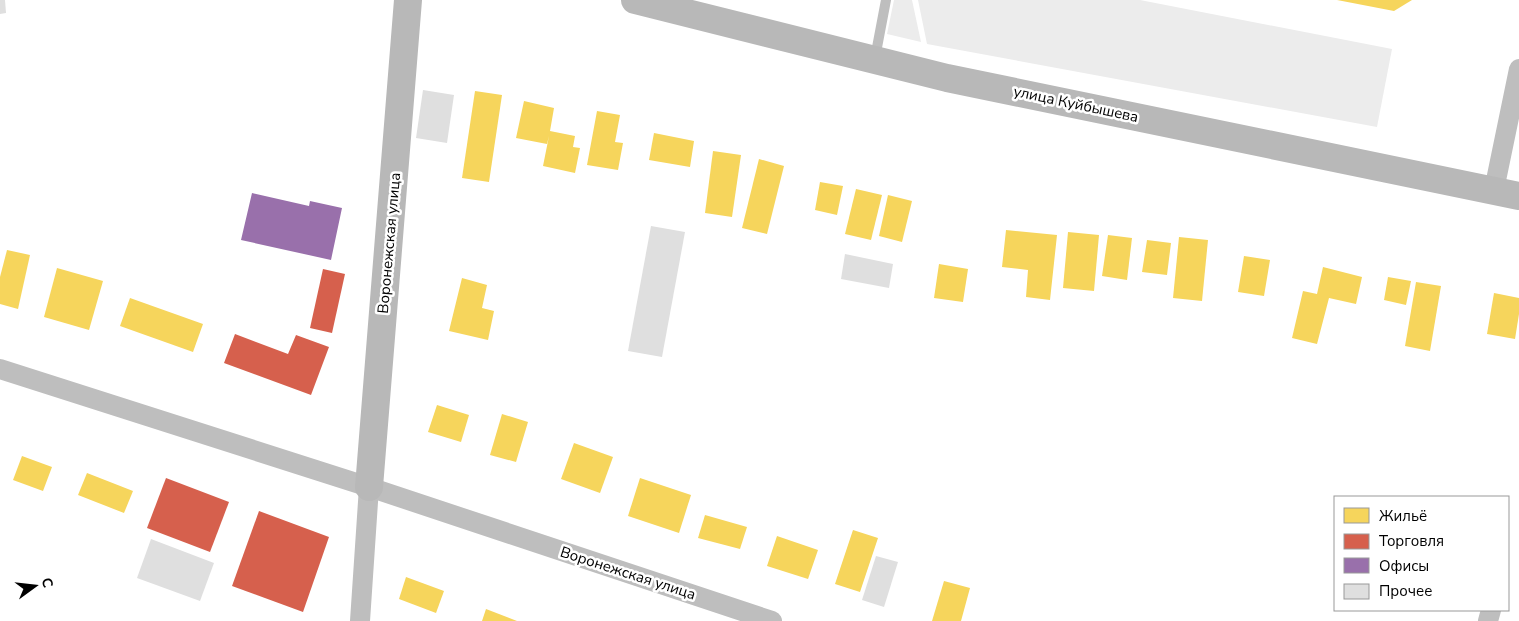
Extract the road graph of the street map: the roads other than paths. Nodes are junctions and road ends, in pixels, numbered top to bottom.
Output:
1 (408, 0) edge
2 (635, 0) edge
3 (886, 0) edge
4 (875, 60) junction
5 (1519, 69) edge
6 (1506, 193) edge
7 (0, 369) edge
8 (369, 487) junction
9 (360, 621) edge
10 (772, 621) edge

1 - 8 street, Воронежская улица
2 - 4 street, улица Куйбышева
3 - 4 lane
4 - 6 street, улица Куйбышева
5 - 6 street
7 - 8 street, Воронежская улица
8 - 9 street
8 - 10 street, Воронежская улица

